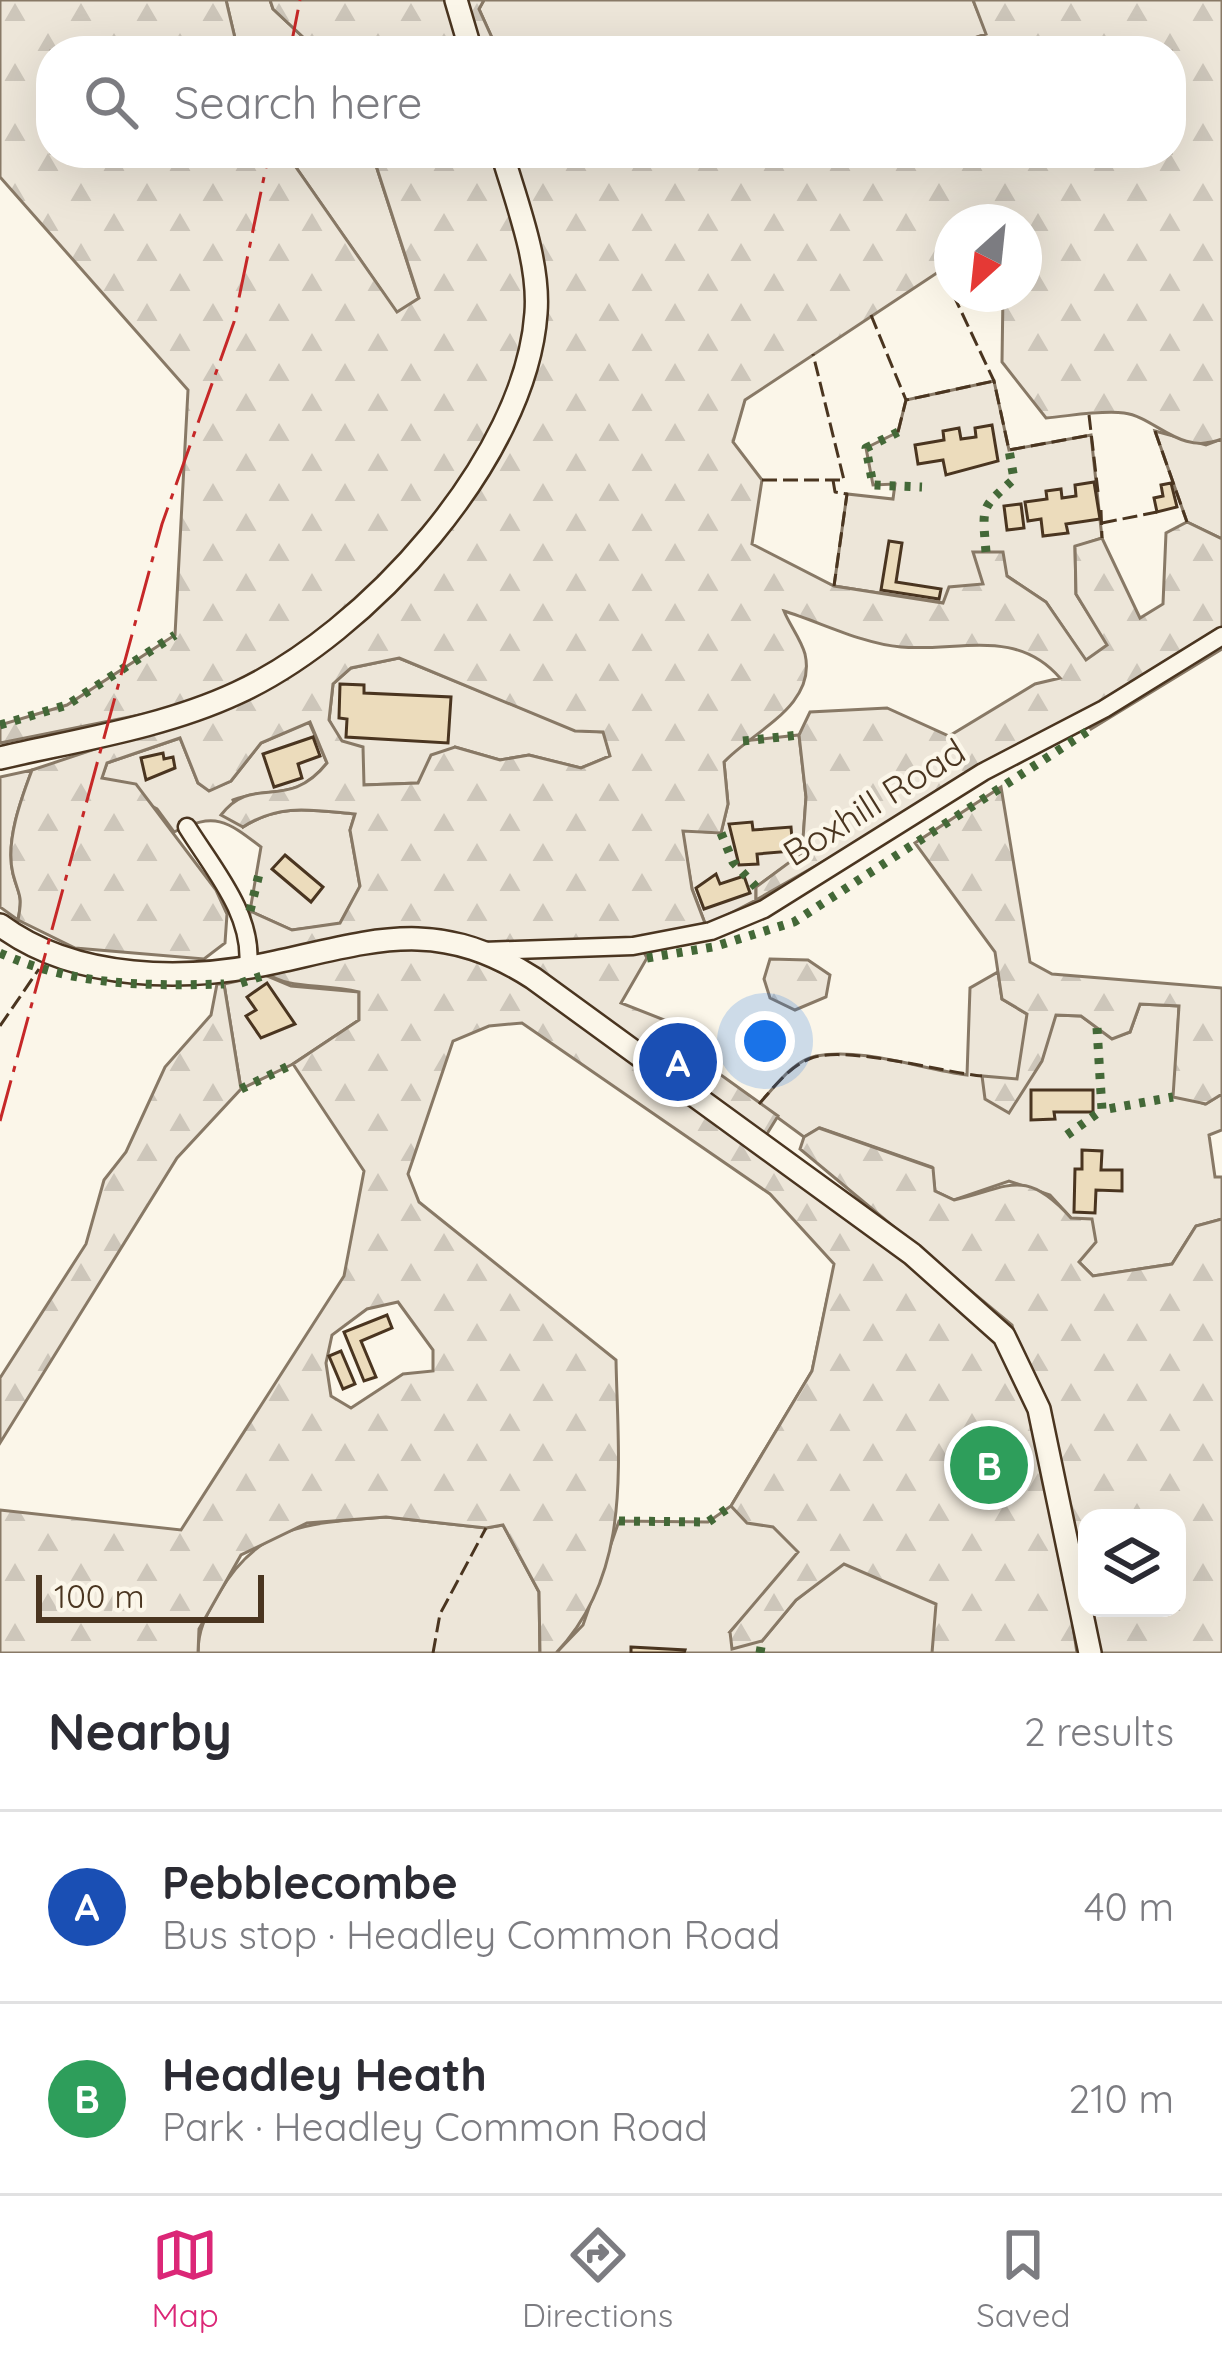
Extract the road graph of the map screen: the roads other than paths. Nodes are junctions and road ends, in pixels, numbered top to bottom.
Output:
1 (456, 0) edge
2 (467, 36) edge
3 (506, 168) edge
4 (1222, 636) edge
5 (0, 758) edge
6 (187, 827) dead end
7 (0, 925) edge
8 (537, 946) junction
9 (483, 951) junction
10 (248, 967) junction
11 (532, 978) junction
12 (1090, 1653) edge

1 - 2 main road
3 - 5 main road
4 - 8 street, Boxhill Road
6 - 10 street
7 - 10 main road
8 - 9 street, Boxhill Road
8 - 11 street
9 - 10 main road
9 - 11 main road
11 - 12 main road

